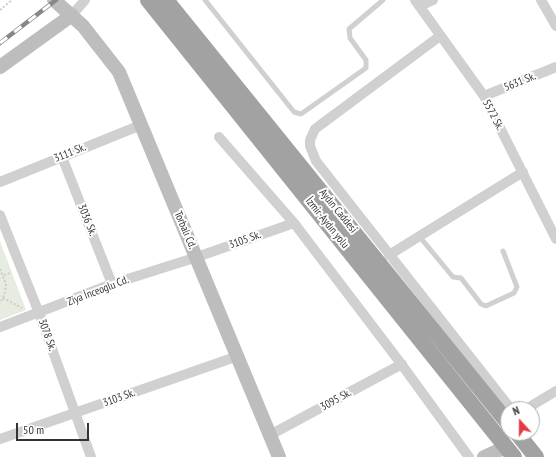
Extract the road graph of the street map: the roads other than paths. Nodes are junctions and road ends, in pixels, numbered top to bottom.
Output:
1 (54, 0) edge
2 (85, 0) edge
3 (148, 0) edge
4 (166, 0) edge
5 (205, 0) edge
6 (382, 0) edge
7 (433, 0) edge
8 (541, 0) edge
9 (417, 3) edge
10 (72, 15) junction
11 (556, 26) edge
12 (440, 36) junction
13 (0, 67) edge
14 (556, 67) edge
15 (484, 96) junction
16 (141, 125) junction
17 (219, 137) dead end
18 (62, 157) junction
19 (523, 172) junction
20 (0, 182) edge
21 (0, 215) edge
22 (294, 223) junction
23 (2, 226) edge
24 (419, 236) junction
25 (556, 240) edge
26 (503, 251) dead end
27 (389, 255) junction
28 (197, 257) junction
29 (112, 284) junction
30 (39, 313) junction
31 (0, 327) edge
32 (238, 356) junction
33 (402, 364) junction
34 (556, 392) edge
35 (540, 401) edge
36 (500, 408) edge
37 (500, 410) edge
38 (76, 413) junction
39 (270, 436) junction
40 (0, 439) edge
41 (524, 441) edge
42 (510, 452) edge
43 (91, 457) edge
44 (279, 457) edge
45 (469, 457) edge
46 (484, 457) edge
47 (536, 457) edge

1 - 10 main road, Torbalı Cd.
2 - 10 street
3 - 42 highway, İzmir-Aydın yolu
4 - 37 highway, Aydın Caddesi
5 - 6 lane
7 - 9 street
8 - 11 street
9 - 12 street, 5572 Sk.
10 - 13 main road
10 - 16 main road, Torbalı Cd.
12 - 15 street, 5572 Sk.
12 - 27 street
14 - 15 street, 5631 Sk.
15 - 19 street, 5572 Sk.
16 - 18 street, 3111 Sk.
16 - 28 main road, Torbalı Cd.
17 - 22 street
18 - 20 street, 3111 Sk.
18 - 29 street, 3036 Sk.
19 - 24 street
19 - 25 street, 5572 Sk.
21 - 23 street, 3078 Sk.
22 - 28 street, 3105 Sk.
22 - 33 street
23 - 30 street, 3078 Sk.
24 - 26 lane
24 - 27 street
27 - 36 street
28 - 29 street, Ziya İnceoglu Cd.
28 - 32 main road, Torbalı Cd.
29 - 30 street, Ziya İnceoglu Cd.
30 - 31 street, Ziya İnceoglu Cd.
30 - 38 street, 3078 Sk.
32 - 38 street, 3103 Sk.
32 - 39 main road, Torbalı Cd.
33 - 39 street, 3095 Sk.
33 - 45 street
34 - 35 street
38 - 40 street, 3103 Sk.
38 - 43 street, 3078 Sk.
39 - 44 main road, Torbalı Cd.
41 - 47 highway, Aydın Caddesi
42 - 46 main road

